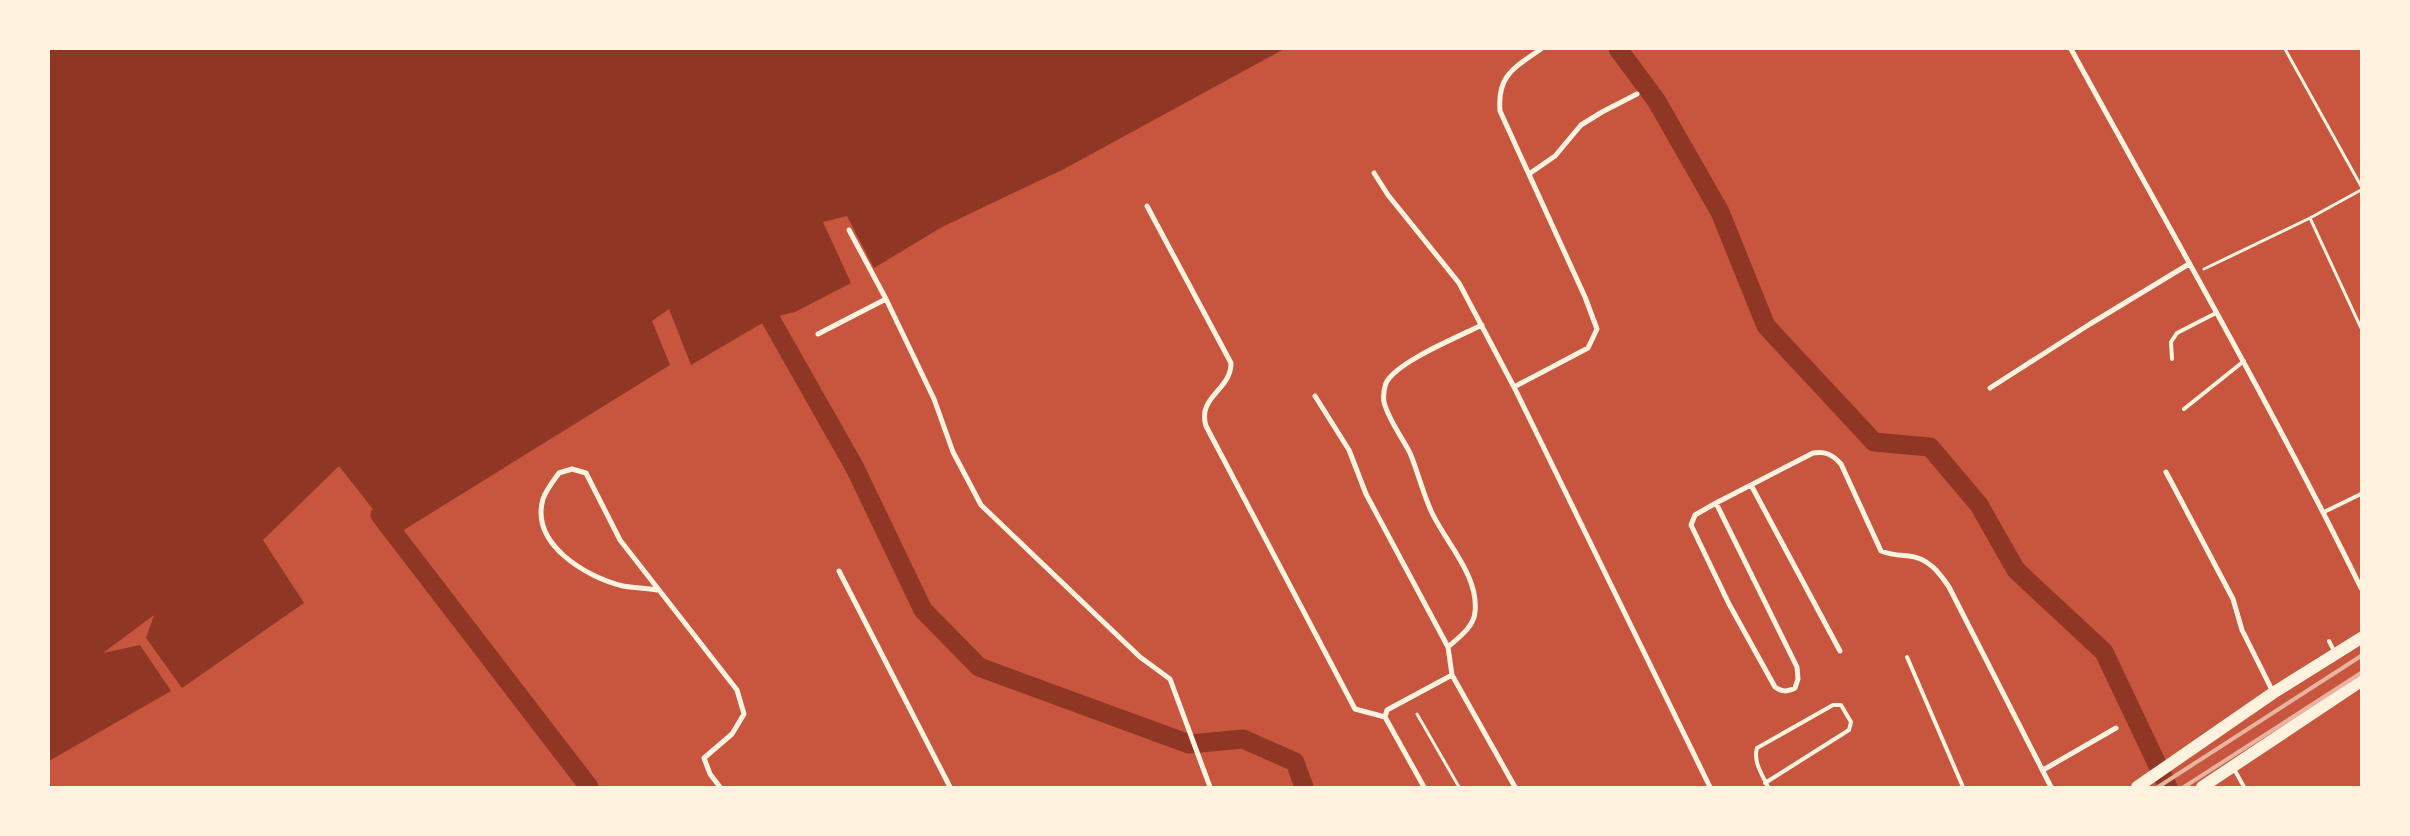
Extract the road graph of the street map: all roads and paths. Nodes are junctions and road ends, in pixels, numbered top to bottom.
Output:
1 (1540, 49) edge
2 (2071, 49) edge
3 (2285, 49) edge
4 (1637, 94) dead end
5 (1374, 174) dead end
6 (1529, 174) junction
7 (2361, 186) edge
8 (2361, 190) edge
9 (1146, 206) dead end
10 (2310, 218) junction
11 (849, 230) dead end
12 (2189, 264) junction
13 (2194, 274) junction
14 (886, 299) junction
15 (2216, 313) junction
16 (1482, 325) junction
17 (2361, 328) edge
18 (818, 334) dead end
19 (2172, 359) dead end
20 (2244, 361) junction
21 (1514, 387) junction
22 (1990, 388) dead end
23 (1315, 396) dead end
24 (2184, 409) dead end
25 (2166, 472) dead end
26 (1751, 484) junction
27 (2361, 494) edge
28 (1716, 503) junction
29 (2324, 512) junction
30 (839, 570) dead end
31 (2361, 588) edge
32 (657, 590) junction
33 (2361, 638) edge
34 (2329, 641) dead end
35 (1448, 647) junction
36 (1840, 651) dead end
37 (2336, 655) junction
38 (1907, 657) dead end
39 (1452, 675) junction
40 (2361, 681) edge
41 (2273, 693) junction
42 (1417, 714) dead end
43 (1385, 717) junction
44 (2116, 728) dead end
45 (2233, 767) junction
46 (2043, 770) junction
47 (1767, 785) edge
48 (720, 787) edge
49 (950, 787) edge
50 (1210, 787) edge
51 (1424, 787) edge
52 (1459, 787) edge
53 (1515, 787) edge
54 (1710, 787) edge
55 (1963, 787) edge
56 (2051, 787) edge
57 (2138, 787) edge
58 (2202, 787) edge
59 (2244, 787) edge

1 - 6 street
2 - 12 street
3 - 7 path
4 - 6 street
5 - 16 street
6 - 21 street
8 - 10 path
9 - 43 street
10 - 13 path
10 - 17 path
11 - 14 street
12 - 13 street
12 - 22 street
13 - 15 street
14 - 18 street
14 - 50 street
15 - 19 lane
15 - 20 street
16 - 21 street
16 - 35 street
20 - 24 lane
20 - 29 street
21 - 54 street
23 - 35 street
25 - 41 street
26 - 28 street
26 - 36 street
26 - 46 street
27 - 29 lane
28 - 28 street
29 - 31 street
30 - 49 street
32 - 32 street
32 - 48 street
33 - 37 main road
34 - 37 lane
35 - 39 street
37 - 41 main road
38 - 55 lane
39 - 43 street
39 - 53 street
40 - 45 main road
41 - 57 main road
42 - 52 path
43 - 51 street
44 - 46 street
45 - 58 main road
45 - 59 lane
46 - 56 street
47 - 47 lane

